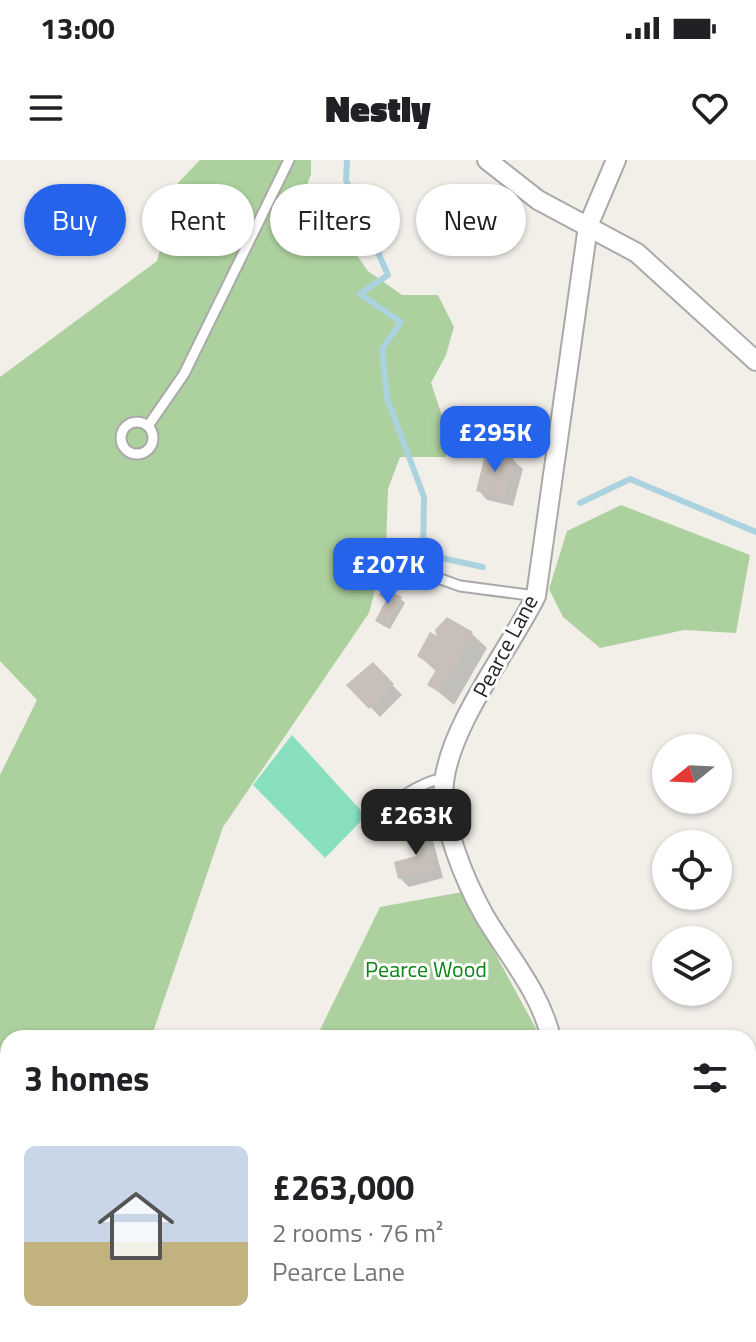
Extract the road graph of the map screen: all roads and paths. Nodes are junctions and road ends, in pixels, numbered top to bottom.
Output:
1 (289, 160) edge
2 (487, 160) edge
3 (616, 160) edge
4 (588, 226) junction
5 (756, 361) edge
6 (148, 426) dead end
7 (421, 572) dead end
8 (536, 596) junction
9 (444, 779) junction
10 (391, 829) dead end
11 (548, 1030) edge

1 - 6 lane
2 - 4 street
3 - 4 street, Pearce Lane
4 - 5 street
4 - 8 street, Pearce Lane
7 - 8 lane
8 - 9 street, Pearce Lane
9 - 10 lane
9 - 11 street, Pearce Lane

